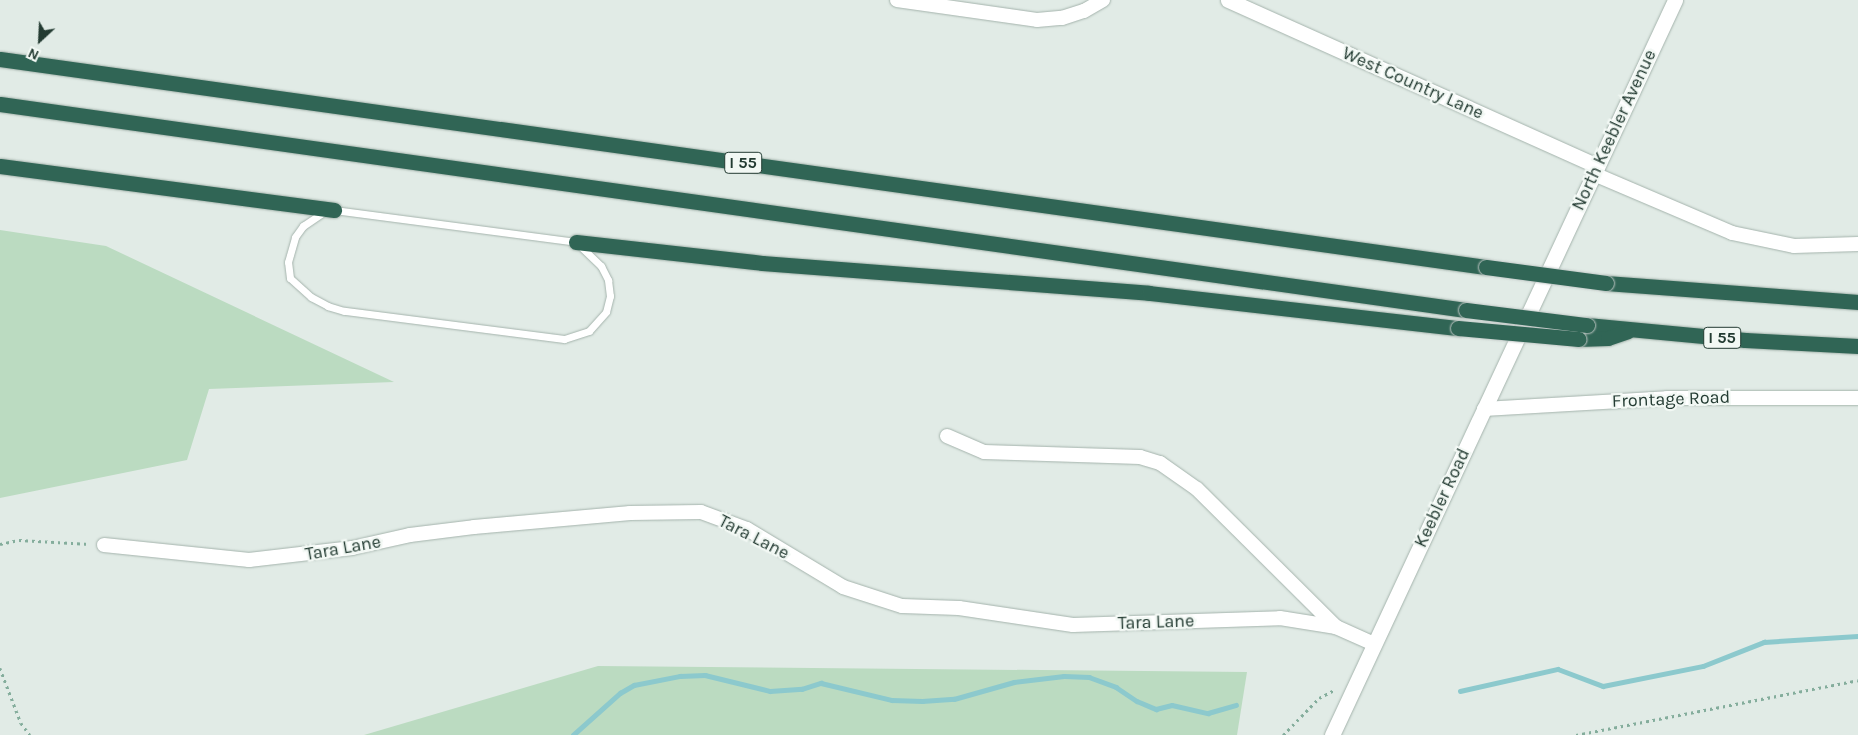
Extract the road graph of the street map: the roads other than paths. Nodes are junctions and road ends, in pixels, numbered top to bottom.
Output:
1 (896, 0) edge
2 (1103, 0) edge
3 (1228, 0) edge
4 (1674, 0) edge
5 (0, 59) edge
6 (0, 104) edge
7 (0, 166) edge
8 (1596, 170) junction
9 (334, 210) junction
10 (576, 242) junction
11 (1858, 244) edge
12 (1552, 260) joint
13 (1858, 302) edge
14 (1632, 330) junction
15 (1858, 346) edge
16 (1858, 398) edge
17 (1484, 409) junction
18 (947, 436) dead end
19 (104, 545) road end
20 (1336, 627) junction
21 (1374, 644) junction
22 (1332, 735) edge

1 - 2 street
3 - 8 street, West Country Lane
4 - 8 street, North Keebler Avenue
5 - 13 highway, I 55, bridge
6 - 14 highway, I 55, bridge
7 - 9 highway
8 - 11 street, West Country Lane
8 - 12 street, North Keebler Avenue
9 - 10 lane
9 - 10 lane
10 - 14 highway, bridge
12 - 17 street, Keebler Road
14 - 15 highway, I 55
16 - 17 street, Frontage Road
17 - 21 street, Keebler Road
18 - 20 street, Tara Lane
19 - 20 street, Tara Lane
20 - 21 street, Tara Lane
21 - 22 street, Keebler Road

